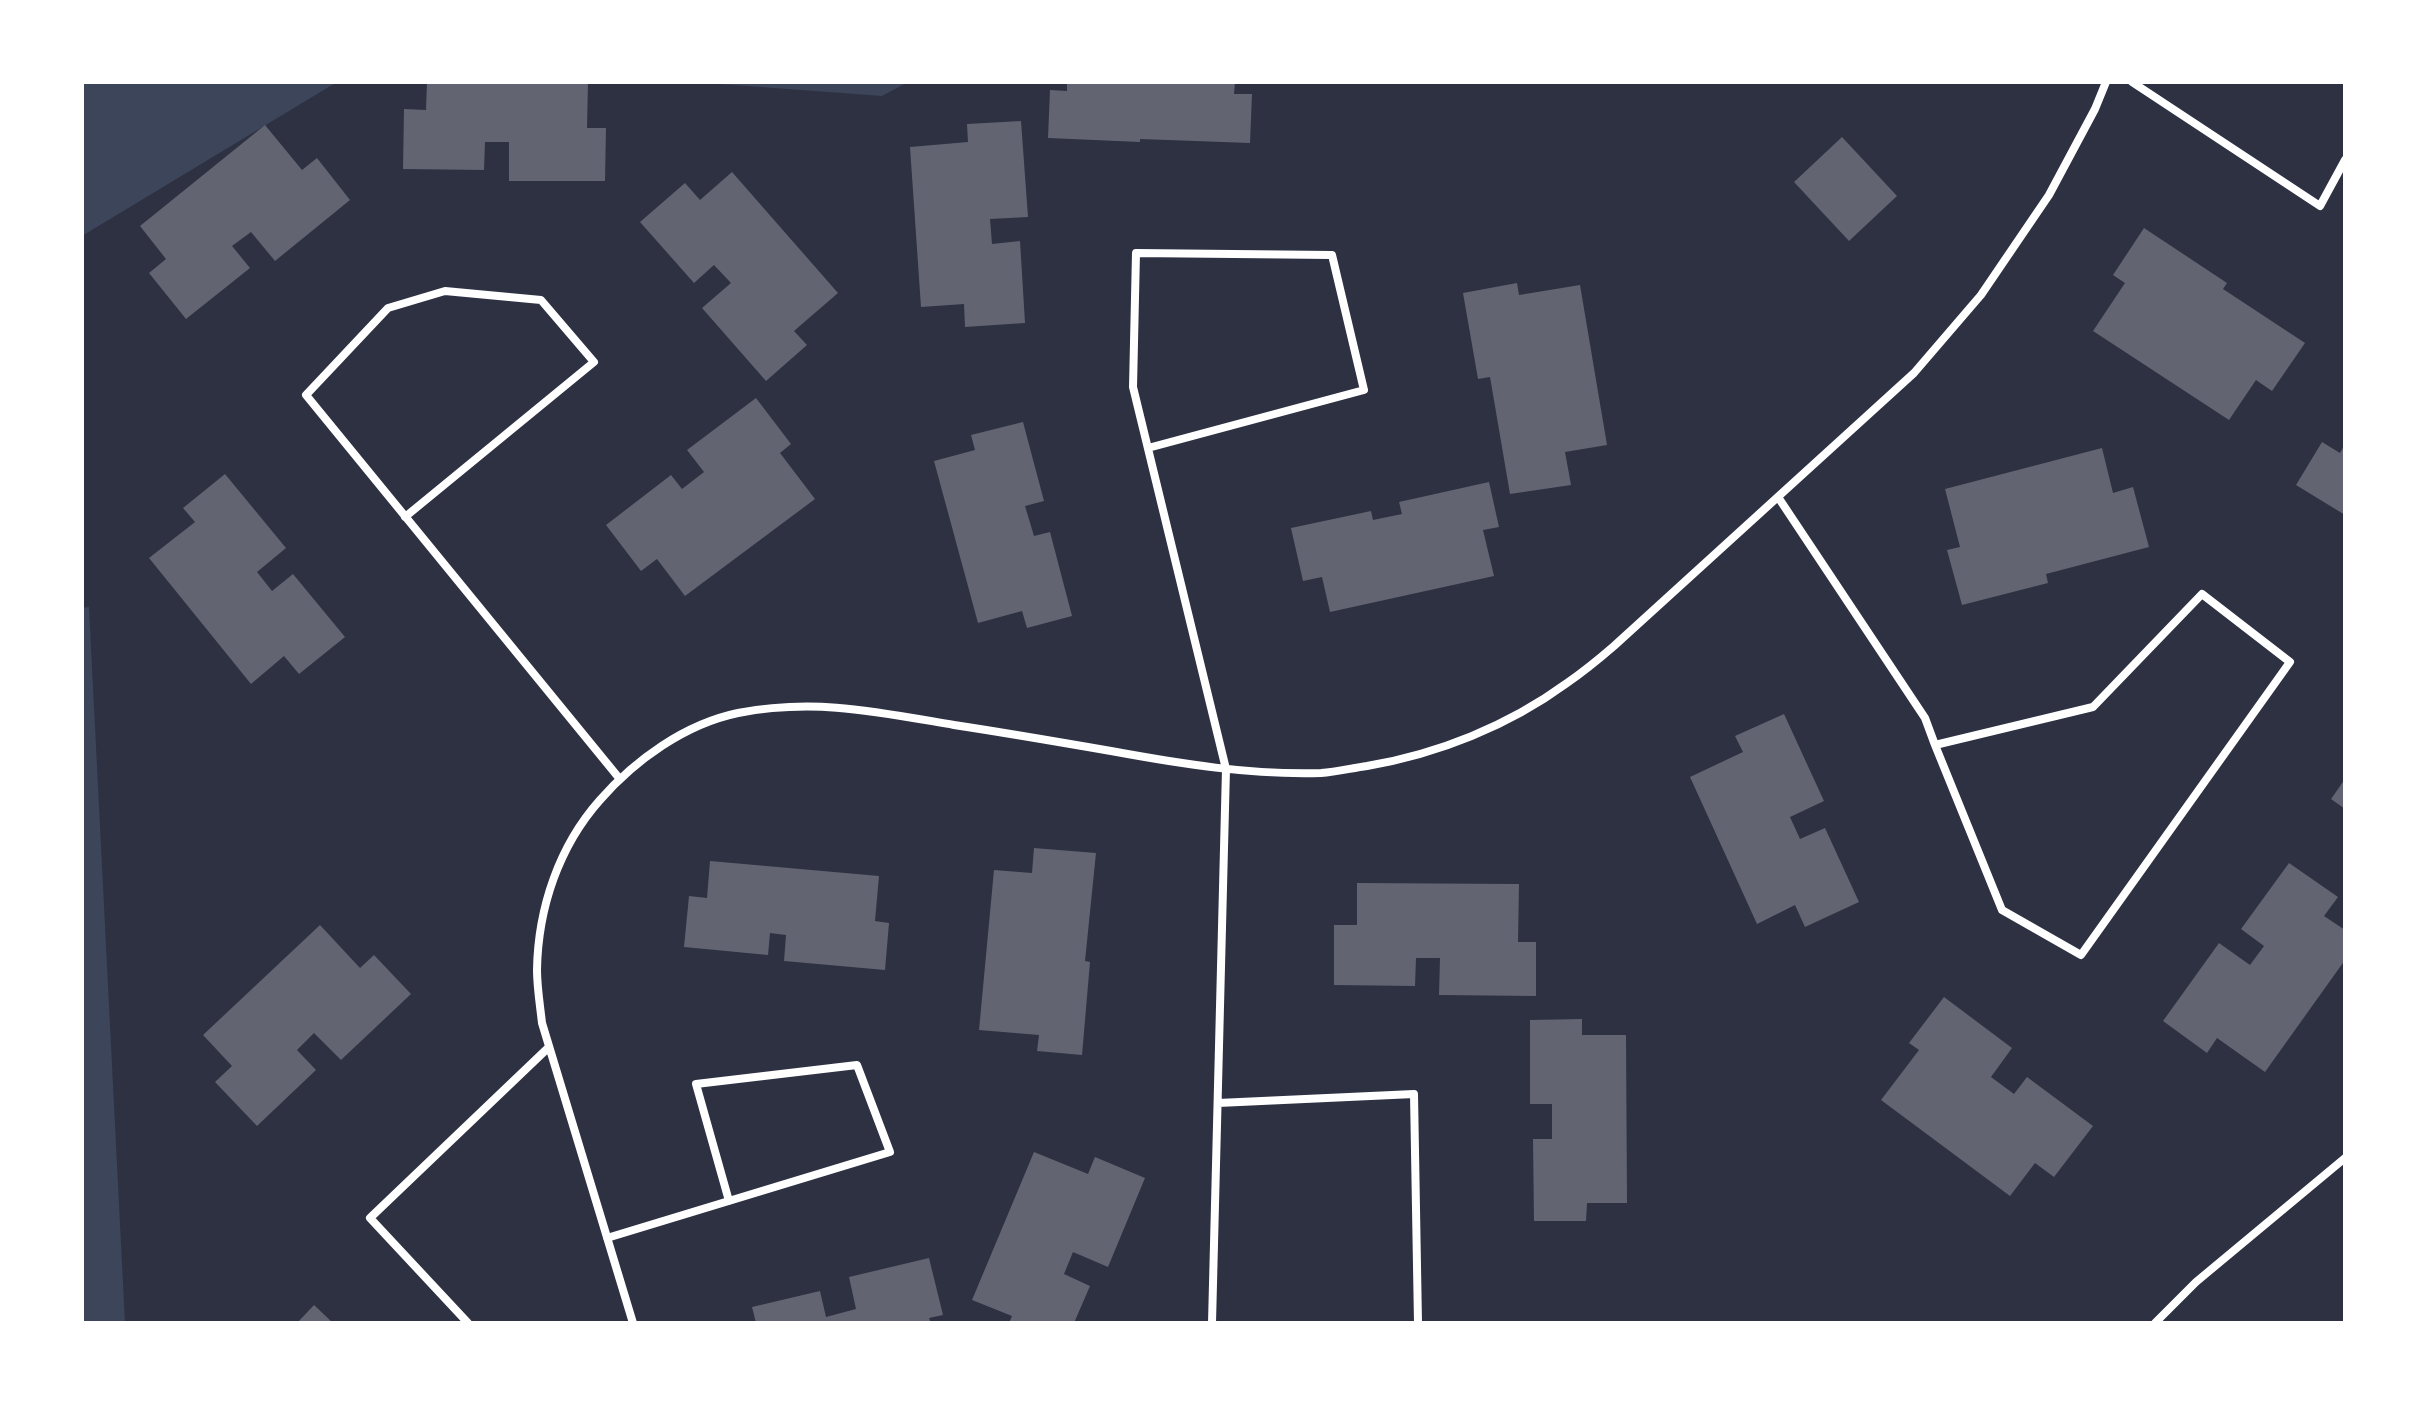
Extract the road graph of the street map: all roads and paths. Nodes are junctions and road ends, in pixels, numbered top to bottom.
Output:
1 (2106, 82) edge
2 (2132, 82) edge
3 (2345, 160) edge
4 (1148, 448) junction
5 (1778, 497) junction
6 (405, 517) junction
7 (1935, 745) junction
8 (1226, 769) junction
9 (619, 778) junction
10 (549, 1047) junction
11 (1218, 1103) junction
12 (2345, 1158) edge
13 (729, 1201) junction
14 (607, 1238) junction
15 (468, 1323) edge
16 (633, 1323) edge
17 (1212, 1323) edge
18 (1418, 1323) edge
19 (2155, 1323) edge

1 - 5 street
2 - 3 street
4 - 4 street
4 - 8 street
5 - 7 street
5 - 8 street
6 - 6 street
6 - 9 street
7 - 7 street
8 - 9 street
8 - 11 street
9 - 10 street
10 - 14 street
10 - 15 street
11 - 17 street
11 - 18 street
12 - 19 street
13 - 13 street
13 - 14 street
14 - 16 street

